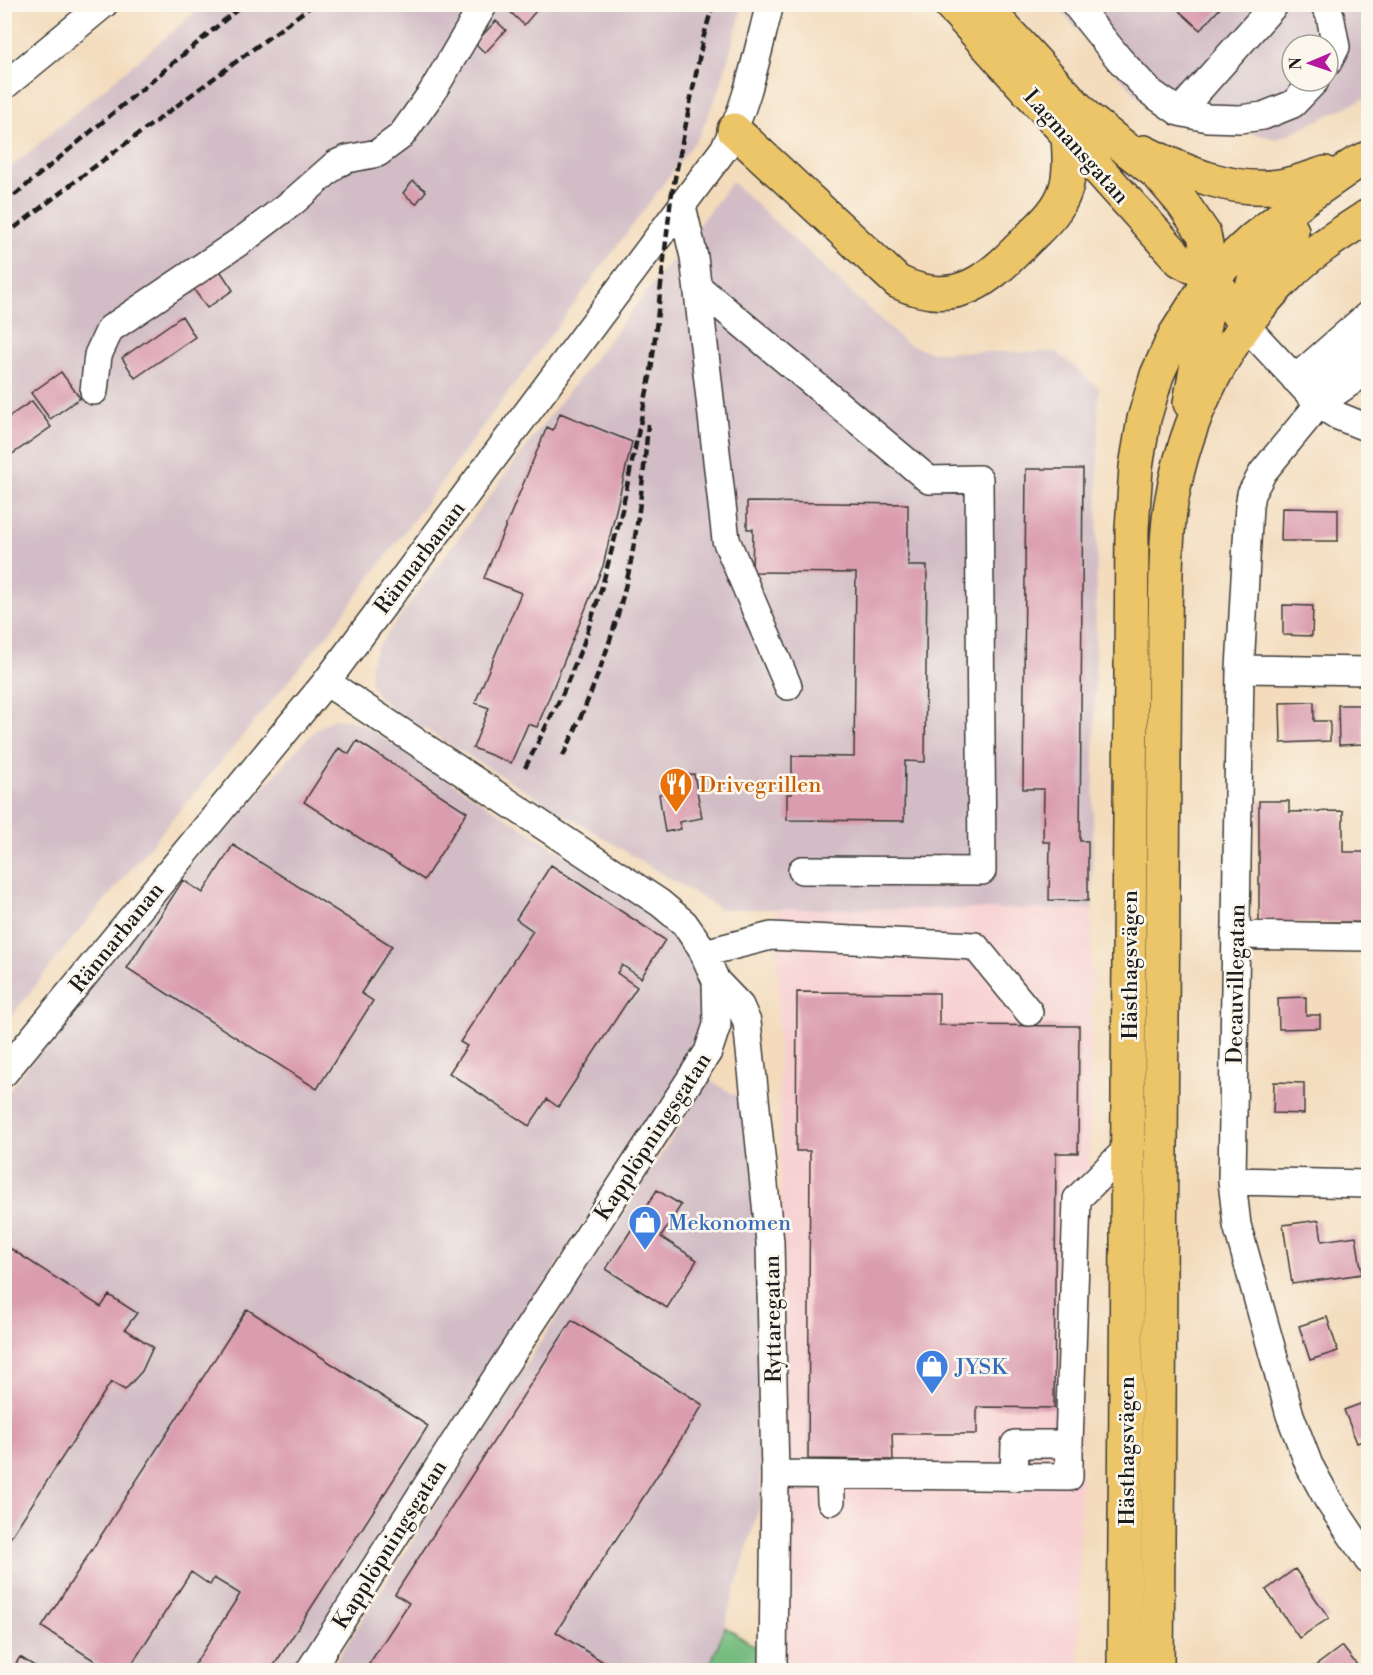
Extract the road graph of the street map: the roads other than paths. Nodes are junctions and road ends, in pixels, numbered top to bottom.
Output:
1 (104, 4) edge
2 (484, 4) edge
3 (770, 4) edge
4 (950, 4) edge
5 (982, 4) edge
6 (1075, 4) edge
7 (1275, 4) edge
8 (1324, 4) edge
9 (1333, 33) edge
10 (4, 86) edge
11 (1304, 93) edge
12 (1179, 112) junction
13 (734, 130) junction
14 (1105, 132) junction
15 (1068, 136) junction
16 (1361, 162) edge
17 (682, 206) junction
18 (1368, 216) edge
19 (1212, 278) junction
20 (698, 287) junction
21 (1368, 315) edge
22 (1245, 325) junction
23 (1368, 343) edge
24 (1368, 370) edge
25 (94, 391) dead end
26 (1307, 392) junction
27 (1368, 428) edge
28 (1177, 474) junction
29 (1240, 669) junction
30 (1368, 671) edge
31 (326, 682) junction
32 (788, 686) dead end
33 (802, 870) dead end
34 (1235, 935) junction
35 (1368, 937) edge
36 (704, 953) junction
37 (716, 981) junction
38 (1029, 1012) dead end
39 (4, 1073) edge
40 (1128, 1148) junction
41 (1232, 1181) junction
42 (1368, 1184) edge
43 (775, 1474) junction
44 (1368, 1560) edge
45 (310, 1671) edge
46 (773, 1671) edge
47 (1124, 1671) edge
48 (1157, 1671) edge

1 - 10 street
2 - 25 street
3 - 13 street, Rännarbanan
4 - 15 main road, Lagmansgatan
5 - 14 main road, Lagmansgatan
6 - 12 street
7 - 12 street
8 - 9 street
11 - 12 street
13 - 15 main road
13 - 17 street, Rännarbanan
14 - 16 main road
14 - 19 main road, Lagmansgatan
15 - 19 main road, Lagmansgatan
16 - 19 main road, Hästhagsvägen
16 - 22 main road
17 - 20 street
17 - 31 street, Rännarbanan
18 - 22 main road
19 - 22 main road, Lagmansgatan
19 - 28 main road
19 - 40 main road, Hästhagsvägen
20 - 32 street
20 - 33 street
21 - 26 street
22 - 26 street
22 - 28 main road, Hästhagsvägen
23 - 26 street
24 - 26 street
26 - 27 street
26 - 29 street, Decauvillegatan
28 - 48 main road, Hästhagsvägen
29 - 30 street
29 - 34 street, Decauvillegatan
31 - 36 street, Kapplöpningsgatan
31 - 39 street, Rännarbanan
34 - 35 street
34 - 41 street, Decauvillegatan
36 - 37 street, Kapplöpningsgatan
36 - 38 street
37 - 43 street, Ryttaregatan
37 - 45 street, Kapplöpningsgatan
40 - 43 street
40 - 47 main road, Hästhagsvägen
41 - 42 street
41 - 44 street, Decauvillegatan
43 - 46 street, Ryttaregatan

